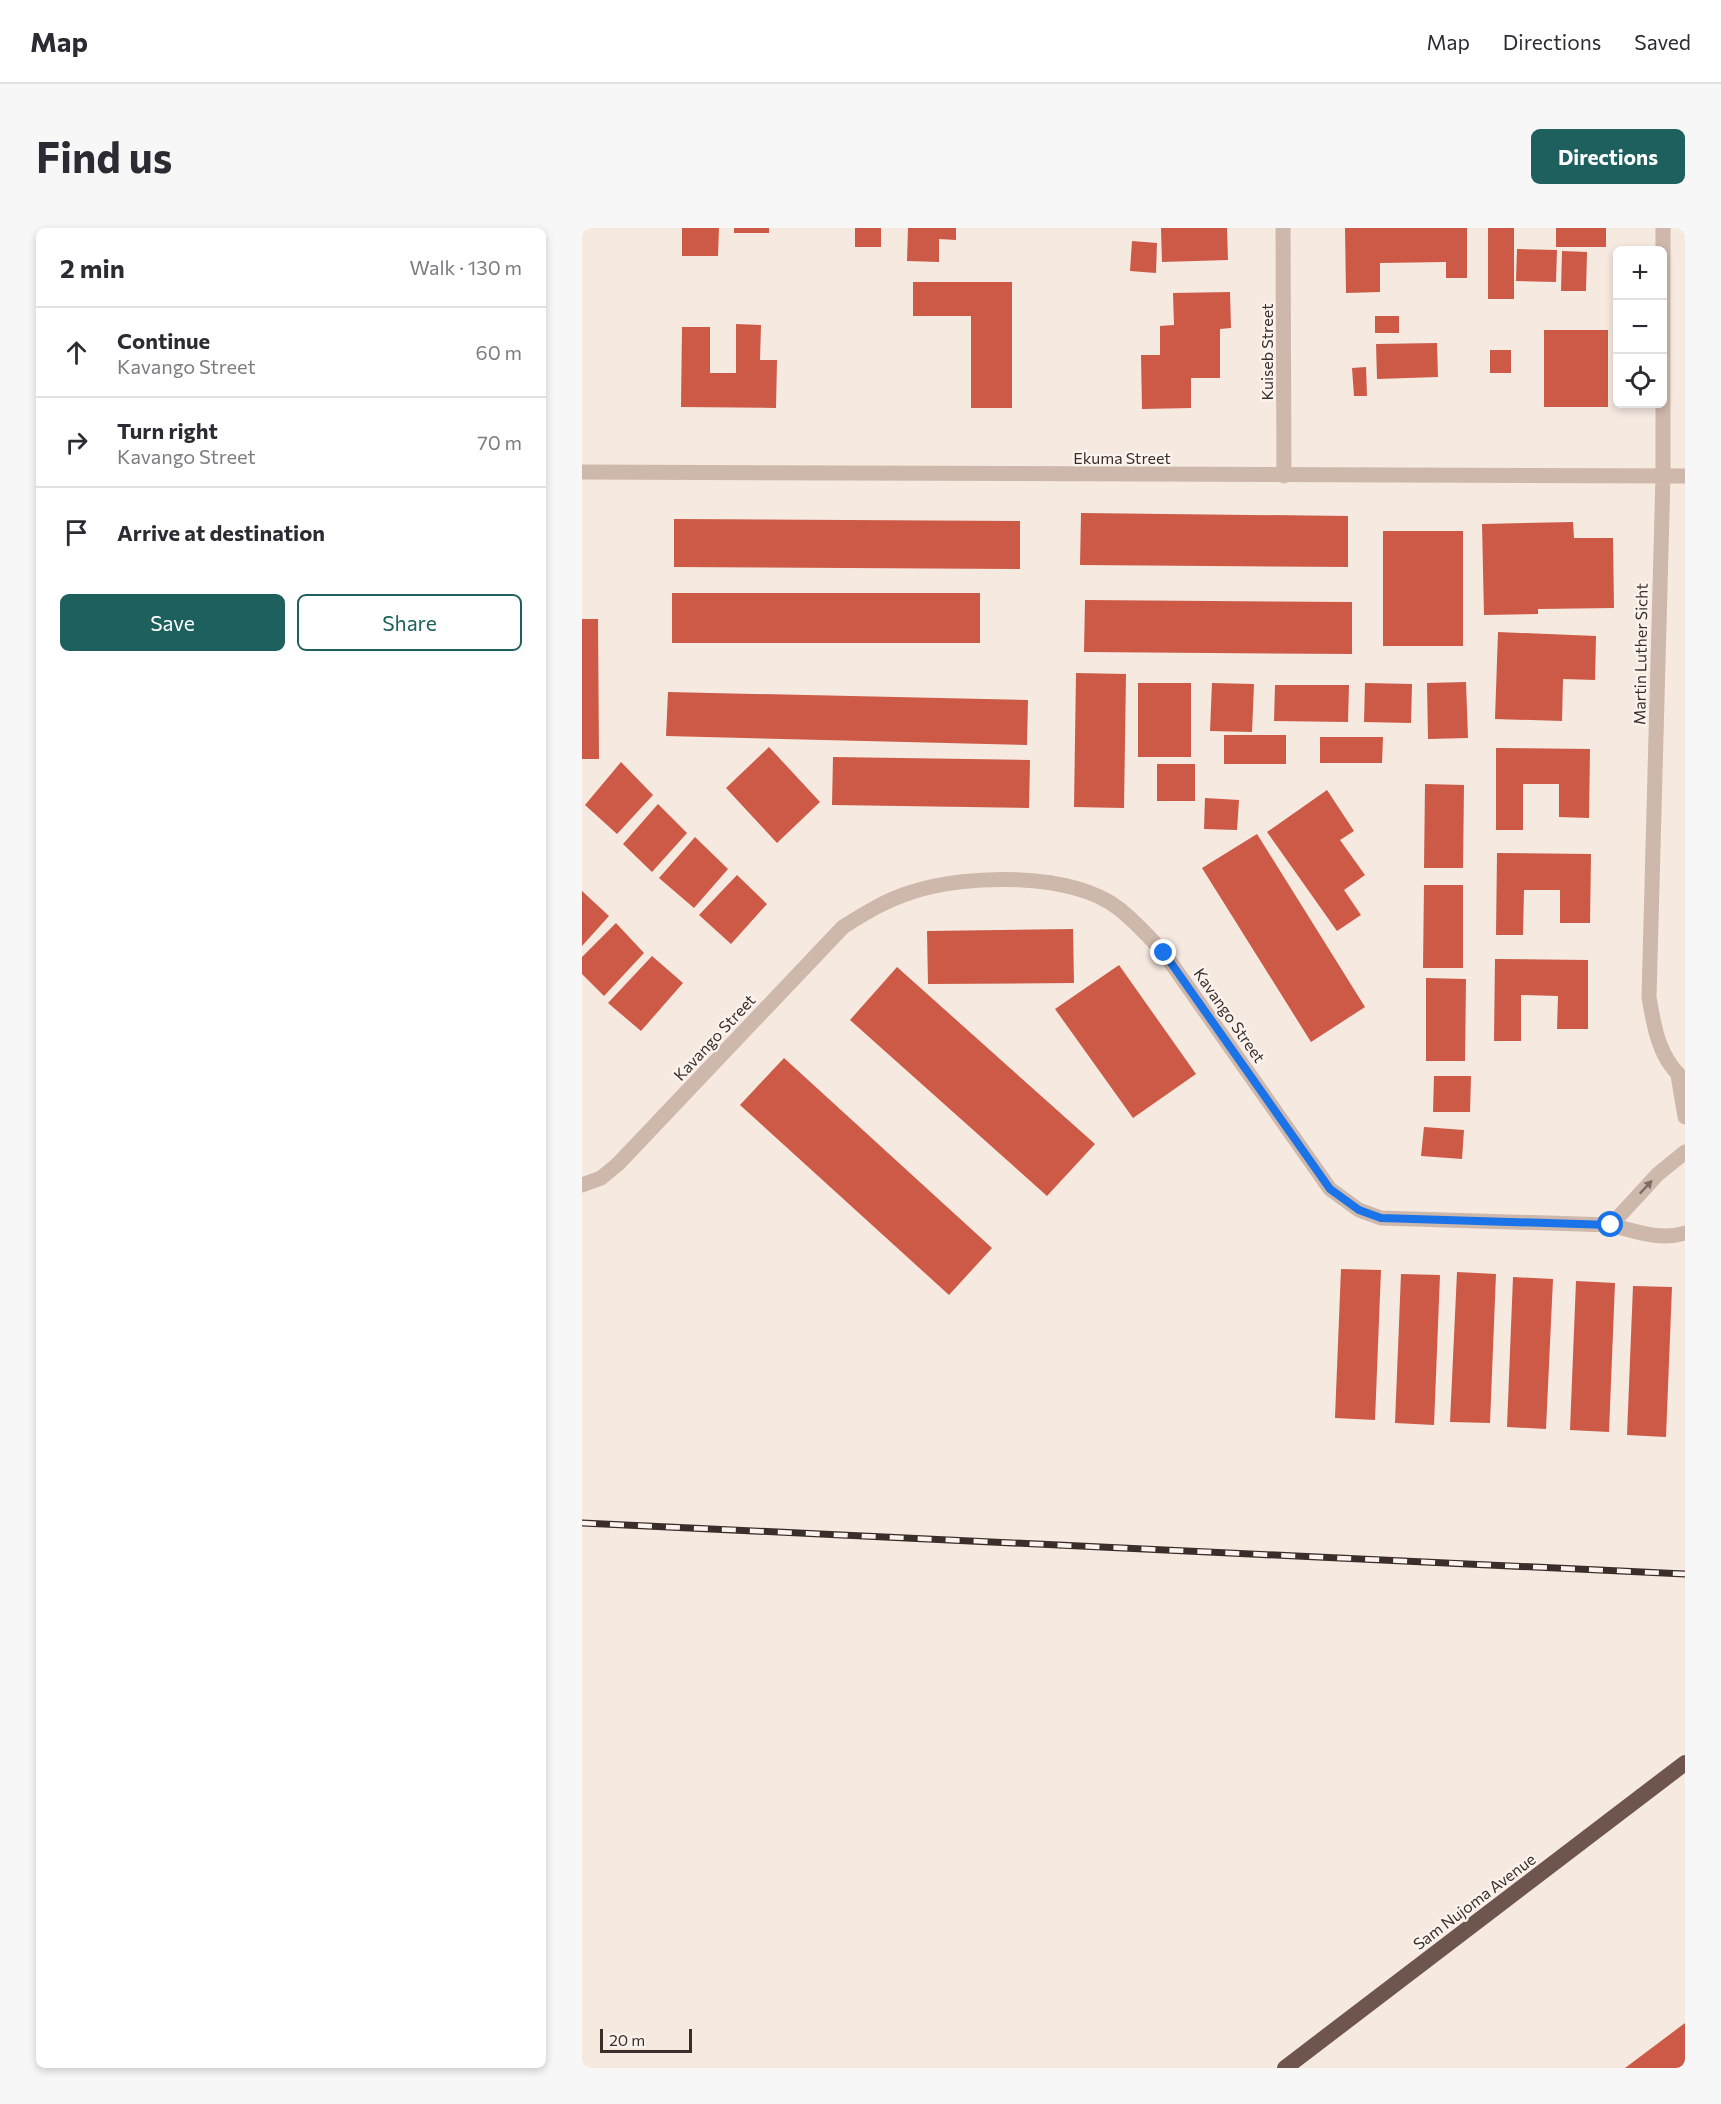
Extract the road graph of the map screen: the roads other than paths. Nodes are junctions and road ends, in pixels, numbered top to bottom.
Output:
1 (1283, 228) edge
2 (1663, 228) edge
3 (582, 471) edge
4 (1284, 476) junction
5 (1663, 476) junction
6 (1685, 476) edge
7 (1681, 1077) edge
8 (1685, 1117) edge
9 (1685, 1152) edge
10 (582, 1185) edge
11 (1611, 1225) junction
12 (1682, 1234) edge
13 (1685, 1763) edge
14 (1285, 2068) edge

1 - 4 street, Kuiseb Street
2 - 5 street, Martin Luther Sicht
3 - 4 street, Ekuma Street
4 - 5 street, Ekuma Street
5 - 6 street, Ekuma Street
5 - 7 street, Martin Luther Sicht
7 - 8 street, Martin Luther Sicht
11 -> 9 street
10 - 11 street, Kavango Street
11 - 12 street, Kavango Street
13 - 14 highway, Sam Nujoma Avenue

